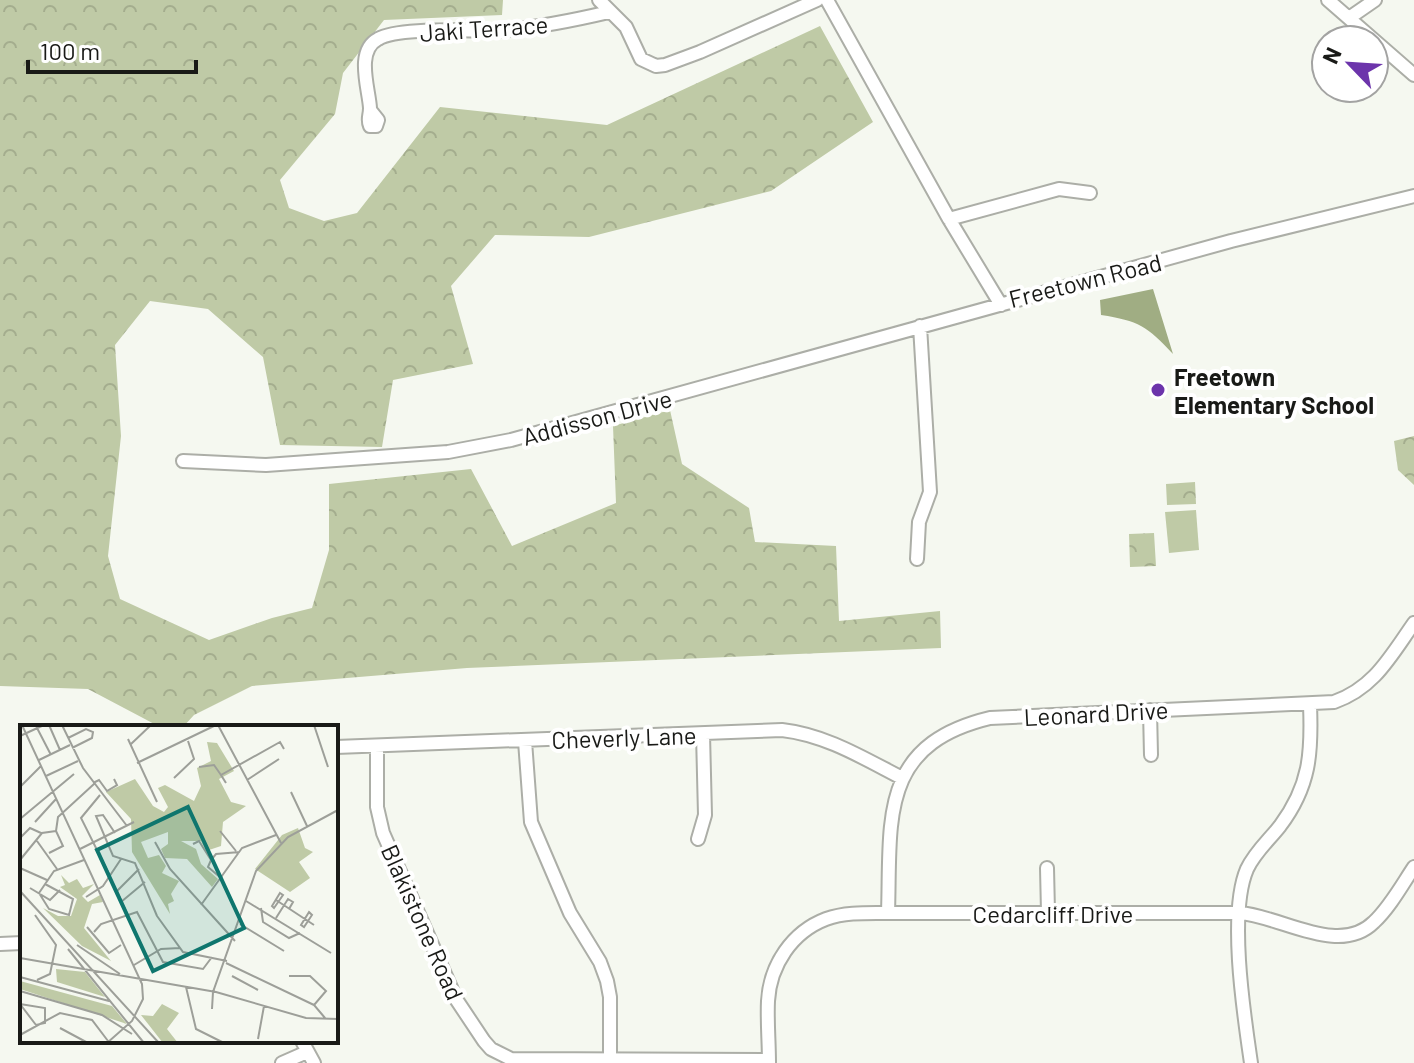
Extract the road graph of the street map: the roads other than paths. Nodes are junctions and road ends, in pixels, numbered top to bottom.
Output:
1 (599, 0) edge
2 (817, 0) edge
3 (827, 0) edge
4 (1328, 0) edge
5 (1375, 0) edge
6 (609, 12) junction
7 (1349, 18) junction
8 (1414, 75) edge
9 (370, 110) dead end
10 (1090, 193) dead end
11 (1414, 196) edge
12 (949, 219) junction
13 (1001, 305) junction
14 (920, 326) junction
15 (183, 461) dead end
16 (917, 559) dead end
17 (1414, 623) edge
18 (1310, 705) junction
19 (1150, 710) junction
20 (703, 734) junction
21 (525, 741) junction
22 (377, 746) junction
23 (338, 747) edge
24 (1151, 755) dead end
25 (902, 778) junction
26 (698, 839) dead end
27 (1414, 867) edge
28 (1047, 868) dead end
29 (1048, 912) junction
30 (888, 913) junction
31 (1240, 913) junction
32 (20, 943) edge
33 (0, 944) edge
34 (308, 1052) edge
35 (610, 1058) junction
36 (769, 1062) edge
37 (282, 1063) edge
38 (1251, 1063) edge

1 - 6 street
2 - 6 street
3 - 12 street, Freetown Road
4 - 7 street
5 - 7 street
6 - 9 street, Jaki Terrace
7 - 8 street
10 - 12 street
11 - 13 street, Freetown Road
12 - 13 street, Freetown Road
13 - 14 street, Addisson Drive
14 - 15 street, Addisson Drive
14 - 16 street
17 - 18 street, Leonard Drive
18 - 19 street, Leonard Drive
18 - 31 street
19 - 24 street
19 - 25 street, Leonard Drive
20 - 21 street, Cheverly Lane
20 - 25 street, Cheverly Lane
20 - 26 street
21 - 22 street, Cheverly Lane
21 - 35 street
22 - 23 street, Cheverly Lane
22 - 35 street, Blakistone Road
25 - 30 street, Leonard Drive
27 - 31 street, Cedarcliff Drive
28 - 29 street
29 - 30 street, Cedarcliff Drive
29 - 31 street, Cedarcliff Drive
30 - 36 street, Cedarcliff Drive
31 - 38 street
32 - 33 street
34 - 37 street
35 - 36 street, Blakistone Road

